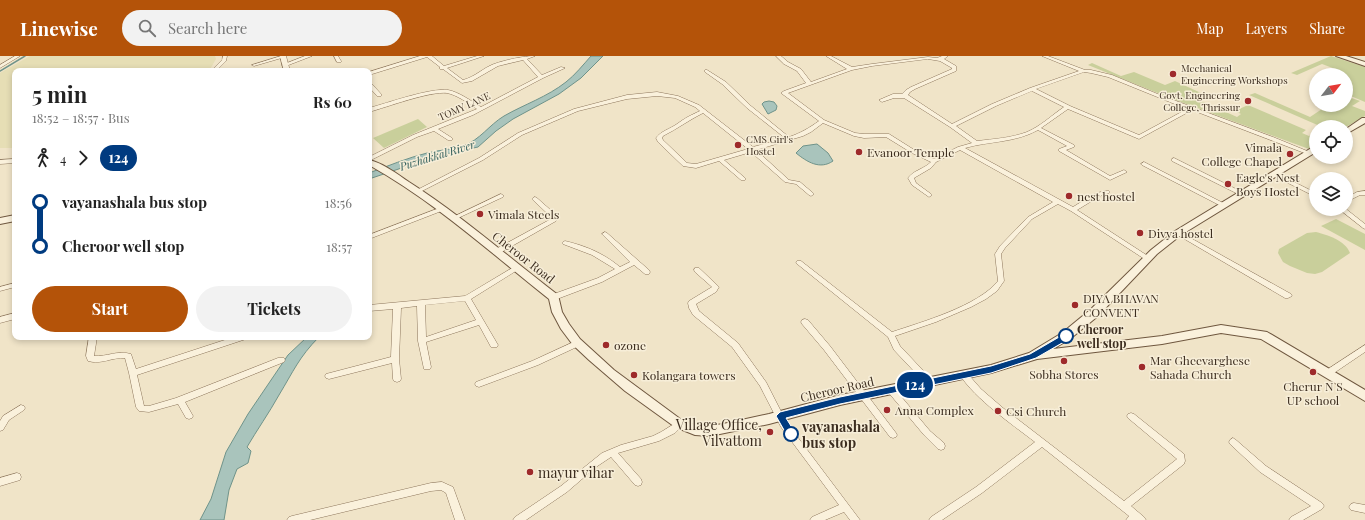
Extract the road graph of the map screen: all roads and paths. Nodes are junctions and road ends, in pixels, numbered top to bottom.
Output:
1 (18, 56) edge
2 (226, 56) edge
3 (283, 56) edge
4 (310, 56) edge
5 (336, 56) edge
6 (425, 56) edge
7 (430, 56) edge
8 (482, 56) edge
9 (532, 56) edge
10 (778, 56) edge
11 (828, 56) edge
12 (946, 56) edge
13 (1044, 56) edge
14 (1339, 56) edge
15 (926, 57) edge
16 (524, 58) junction
17 (940, 59) junction
18 (339, 61) dead end
19 (1365, 64) edge
20 (254, 65) dead end
21 (0, 67) edge
22 (216, 68) edge
23 (286, 68) edge
24 (442, 68) junction
25 (563, 68) dead end
26 (851, 69) junction
27 (1084, 71) junction
28 (707, 72) dead end
29 (372, 73) edge
30 (541, 77) junction
31 (809, 83) junction
32 (372, 87) edge
33 (1032, 89) junction
34 (379, 95) dead end
35 (905, 96) junction
36 (882, 100) dead end
37 (1068, 107) junction
38 (1192, 108) junction
39 (372, 109) edge
40 (481, 109) junction
41 (703, 111) junction
42 (822, 121) junction
43 (1364, 121) edge
44 (952, 126) junction
45 (435, 128) junction
46 (1037, 128) junction
47 (1353, 128) edge
48 (450, 139) dead end
49 (789, 139) junction
50 (976, 143) junction
51 (960, 148) junction
52 (752, 149) junction
53 (1309, 150) edge
54 (1309, 153) edge
55 (720, 159) junction
56 (934, 160) junction
57 (1174, 160) dead end
58 (12, 161) edge
59 (372, 161) edge
60 (0, 162) edge
61 (372, 163) edge
62 (1144, 164) dead end
63 (1124, 172) dead end
64 (1274, 174) junction
65 (742, 179) dead end
66 (418, 191) junction
67 (1107, 192) dead end
68 (1309, 192) edge
69 (1365, 193) edge
70 (811, 194) dead end
71 (1242, 194) junction
72 (929, 195) dead end
73 (501, 196) dead end
74 (1353, 196) edge
75 (535, 199) dead end
76 (1057, 202) junction
77 (1223, 205) junction
78 (442, 209) junction
79 (1073, 210) junction
80 (1351, 216) edge
81 (454, 218) junction
82 (12, 219) edge
83 (0, 221) edge
84 (1365, 227) edge
85 (1178, 233) junction
86 (605, 234) dead end
87 (372, 236) edge
88 (566, 243) dead end
89 (496, 252) junction
90 (1148, 258) junction
91 (635, 262) junction
92 (799, 263) dead end
93 (516, 269) junction
94 (620, 270) junction
95 (697, 270) dead end
96 (647, 272) dead end
97 (12, 285) edge
98 (0, 289) edge
99 (1288, 296) dead end
100 (554, 297) junction
101 (467, 298) junction
102 (421, 304) junction
103 (397, 306) junction
104 (372, 308) edge
105 (12, 317) edge
106 (0, 320) edge
107 (481, 321) junction
108 (805, 322) dead end
109 (891, 336) junction
110 (93, 340) edge
111 (234, 340) edge
112 (422, 341) junction
113 (578, 343) junction
114 (494, 345) dead end
115 (1365, 349) edge
116 (1033, 356) junction
117 (395, 359) junction
118 (280, 360) dead end
119 (427, 367) dead end
120 (132, 373) junction
121 (1328, 373) junction
122 (964, 375) junction
123 (329, 376) dead end
124 (397, 379) dead end
125 (929, 382) junction
126 (479, 384) dead end
127 (891, 390) junction
128 (863, 395) junction
129 (1365, 396) edge
130 (178, 401) junction
131 (21, 408) dead end
132 (189, 416) dead end
133 (780, 416) junction
134 (1130, 416) dead end
135 (679, 424) junction
136 (0, 428) edge
137 (893, 435) dead end
138 (1233, 442) dead end
139 (1041, 443) junction
140 (941, 446) dead end
141 (612, 452) junction
142 (17, 477) dead end
143 (0, 482) edge
144 (638, 482) dead end
145 (1124, 506) junction
146 (845, 507) junction
147 (1354, 507) dead end
148 (1365, 509) edge
149 (1136, 518) edge
150 (292, 520) edge
151 (460, 520) edge
152 (518, 520) edge
153 (814, 520) edge
154 (855, 520) edge
155 (934, 520) edge
156 (1294, 520) edge

1 - 21 street
2 - 22 street
3 - 20 street
3 - 23 street
4 - 23 street
5 - 18 street
6 - 29 street
7 - 24 street
8 - 24 street
9 - 16 street
10 - 31 street
11 - 26 street
12 - 17 street
13 - 27 street
14 - 19 main road
15 - 17 street
15 - 26 street
16 - 24 street
16 - 30 street
17 - 35 street
25 - 30 street, TOMY LANE
26 - 31 street
27 - 33 street
27 - 38 street
28 - 49 street
30 - 40 street, TOMY LANE
31 - 42 street
32 - 34 street
33 - 37 street
33 - 44 street
35 - 36 street
35 - 44 street
37 - 38 street
37 - 46 street
38 - 53 street
39 - 40 street
40 - 45 street, TOMY LANE
41 - 52 street
41 - 55 street
41 - 66 street
42 - 49 street
42 - 56 street
43 - 47 main road
44 - 50 street
45 - 48 street
45 - 59 street, TOMY LANE
46 - 50 street
46 - 63 street
49 - 52 street
50 - 51 street
51 - 56 street
51 - 76 street
52 - 55 street
52 - 70 street
54 - 64 main road, Cheroor Road
55 - 65 street
56 - 72 street
57 - 71 street
58 - 60 street
61 - 66 main road, Cheroor Road
62 - 77 street
64 - 68 street
64 - 71 main road, Cheroor Road
66 - 78 main road, Cheroor Road
67 - 79 street
69 - 74 street
71 - 77 main road, Cheroor Road
73 - 81 street
75 - 89 street
76 - 79 street
76 - 109 street
77 - 85 main road, Cheroor Road
78 - 81 main road, Cheroor Road
78 - 87 street
79 - 90 street
80 - 84 street
81 - 89 main road, Cheroor Road
82 - 83 main road
85 - 90 main road, Cheroor Road
85 - 99 street
86 - 91 street
88 - 94 street
89 - 93 main road, Cheroor Road
90 - 116 main road, Cheroor Road
91 - 94 street
91 - 96 street
92 - 109 street
93 - 100 main road, Cheroor Road
93 - 101 street
94 - 100 street
95 - 133 street
97 - 98 street
100 - 113 main road, Cheroor Road
101 - 102 street
101 - 107 street
102 - 103 street
102 - 112 street
103 - 104 street
103 - 117 street
105 - 106 street
107 - 112 street
107 - 114 street
108 - 128 street
109 - 125 street
110 - 120 street
111 - 120 street
112 - 119 street
113 - 126 street
113 - 135 main road, Cheroor Road
115 - 121 street
116 - 121 main road
116 - 122 main road, Cheroor Road
117 - 123 street
117 - 124 street
118 - 130 street
120 - 130 street
121 - 129 main road
122 - 125 main road, Cheroor Road
122 - 139 street
125 - 127 main road, Cheroor Road
127 - 128 main road, Cheroor Road
127 - 140 street
128 - 133 main road, Cheroor Road
128 - 137 street
130 - 132 street
131 - 136 street
133 - 135 main road, Cheroor Road
133 - 146 street
134 - 145 street
135 - 141 street
138 - 156 street
139 - 145 street
139 - 155 street
141 - 144 street
141 - 152 street
142 - 143 street
145 - 149 street
146 - 153 street
146 - 154 street
147 - 148 street
150 - 151 street

